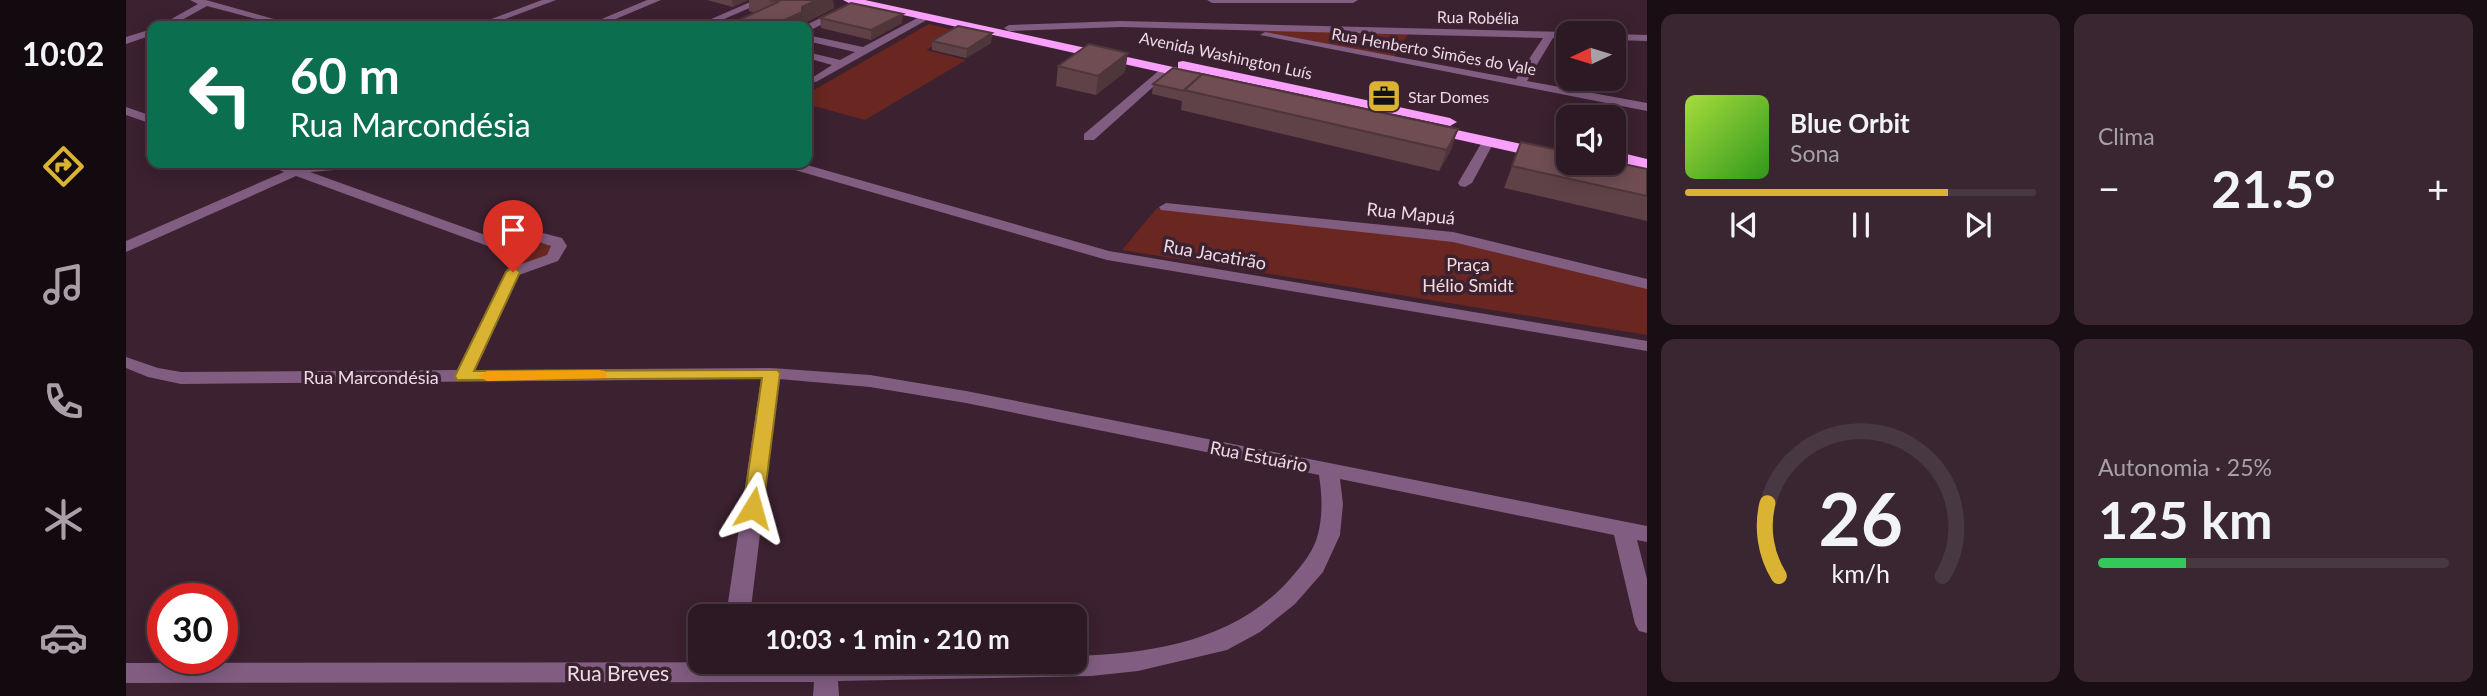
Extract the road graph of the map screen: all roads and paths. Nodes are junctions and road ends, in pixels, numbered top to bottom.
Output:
1 (551, 0) edge
2 (656, 0) edge
3 (763, 0) edge
4 (876, 0) edge
5 (1214, 0) edge
6 (1353, 0) edge
7 (201, 1) edge
8 (854, 1) edge
9 (927, 17) junction
10 (171, 21) edge
11 (275, 21) edge
12 (492, 21) edge
13 (603, 21) edge
14 (712, 21) edge
15 (812, 26) edge
16 (1216, 26) junction
17 (1009, 28) junction
18 (147, 34) edge
19 (1550, 35) junction
20 (1556, 35) edge
21 (1626, 37) edge
22 (1647, 38) edge
23 (812, 39) edge
24 (126, 40) edge
25 (865, 51) junction
26 (812, 56) edge
27 (842, 64) junction
28 (1166, 70) junction
29 (812, 80) dead end
30 (1520, 82) junction
31 (1647, 107) edge
32 (126, 111) edge
33 (147, 118) edge
34 (1089, 137) dead end
35 (1488, 142) junction
36 (1556, 144) edge
37 (1556, 156) edge
38 (1626, 159) edge
39 (1647, 164) edge
40 (287, 168) edge
41 (309, 168) edge
42 (803, 168) edge
43 (296, 171) junction
44 (1626, 171) edge
45 (1647, 176) edge
46 (1465, 183) dead end
47 (1166, 207) dead end
48 (414, 215) junction
49 (400, 222) dead end
50 (501, 246) junction
51 (126, 247) edge
52 (513, 272) junction
53 (1647, 284) edge
54 (1647, 346) edge
55 (126, 362) edge
56 (771, 373) junction
57 (463, 376) junction
58 (871, 386) joint
59 (1329, 470) junction
60 (1623, 529) junction
61 (1647, 534) edge
62 (740, 604) edge
63 (1647, 624) edge
64 (688, 667) edge
65 (126, 673) edge
66 (771, 674) edge
67 (826, 684) edge

1 - 12 street
2 - 13 street
3 - 14 street
4 - 17 highway, Avenida Washington Luís
5 - 6 street
7 - 10 street
7 - 11 street
8 - 9 highway, Avenida Washington Luís
8 - 15 street
9 - 25 street
9 - 28 highway, Avenida Washington Luís
16 - 17 street, Rua Robélia
16 - 19 street, Rua Robélia
16 - 30 street, Rua Henberto Simões do Vale
17 - 36 highway, Avenida Washington Luís
18 - 24 street
19 - 20 street, Rua Robélia
19 - 30 street
21 - 22 street
23 - 25 street
25 - 27 street
26 - 27 street
27 - 29 street
28 - 34 street
28 - 35 highway, Avenida Washington Luís
30 - 31 street, Rua Henberto Simões do Vale
32 - 33 street
35 - 37 highway, Avenida Washington Luís
35 - 46 street
38 - 39 highway
40 - 43 street
41 - 43 street
42 - 54 street, Rua Jacatirão
43 - 48 street
43 - 51 street
44 - 45 highway
47 - 53 street, Rua Mapuá
48 - 49 street
48 - 50 street
50 - 52 street
50 - 52 street
52 - 57 street
55 - 57 street, Rua Marcondésia
56 - 57 street, Rua Marcondésia
56 - 58 street, Rua Marcondésia
56 - 62 street
58 - 59 street, Rua Estuário
59 - 60 street, Rua Estuário
59 - 67 street, Rua Breves
60 - 61 street, Rua Estuário
60 - 63 street
64 - 65 street, Rua Breves
66 - 67 street, Rua Breves

